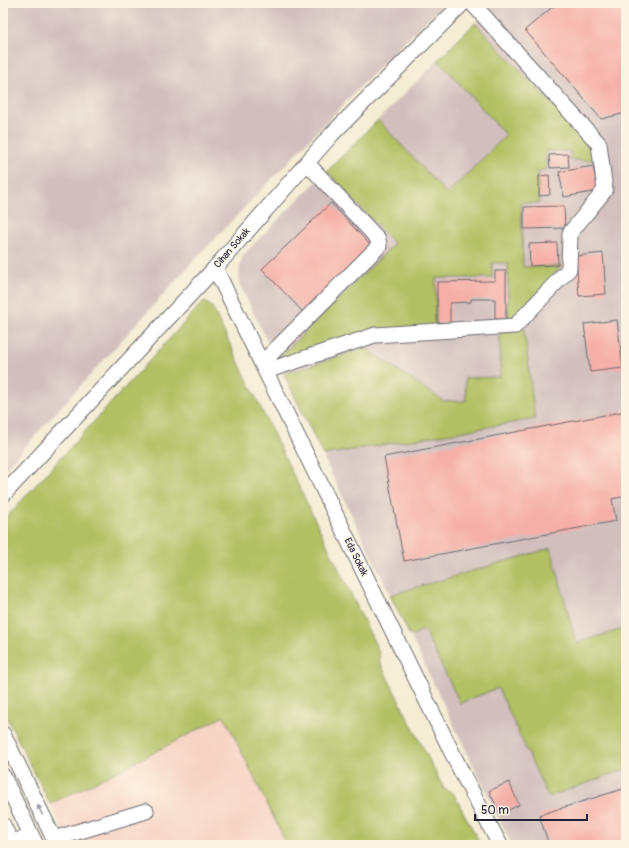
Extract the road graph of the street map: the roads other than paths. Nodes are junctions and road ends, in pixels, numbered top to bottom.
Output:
1 (463, 3) edge
2 (472, 3) edge
3 (307, 163) junction
4 (215, 268) junction
5 (264, 367) junction
6 (3, 495) edge
7 (3, 734) edge
8 (3, 776) edge
9 (146, 811) dead end
10 (3, 825) edge
11 (34, 841) edge
12 (7, 842) edge
13 (55, 842) edge
14 (500, 845) edge

1 - 3 street, Cihan Sokak
2 - 5 street
3 - 4 street, Cihan Sokak
3 - 5 street
4 - 5 street, Eda Sokak
4 - 6 street, Cihan Sokak
5 - 14 street, Eda Sokak
13 -> 7 street
8 - 11 street
9 - 13 street
10 - 12 street
11 - 12 street

